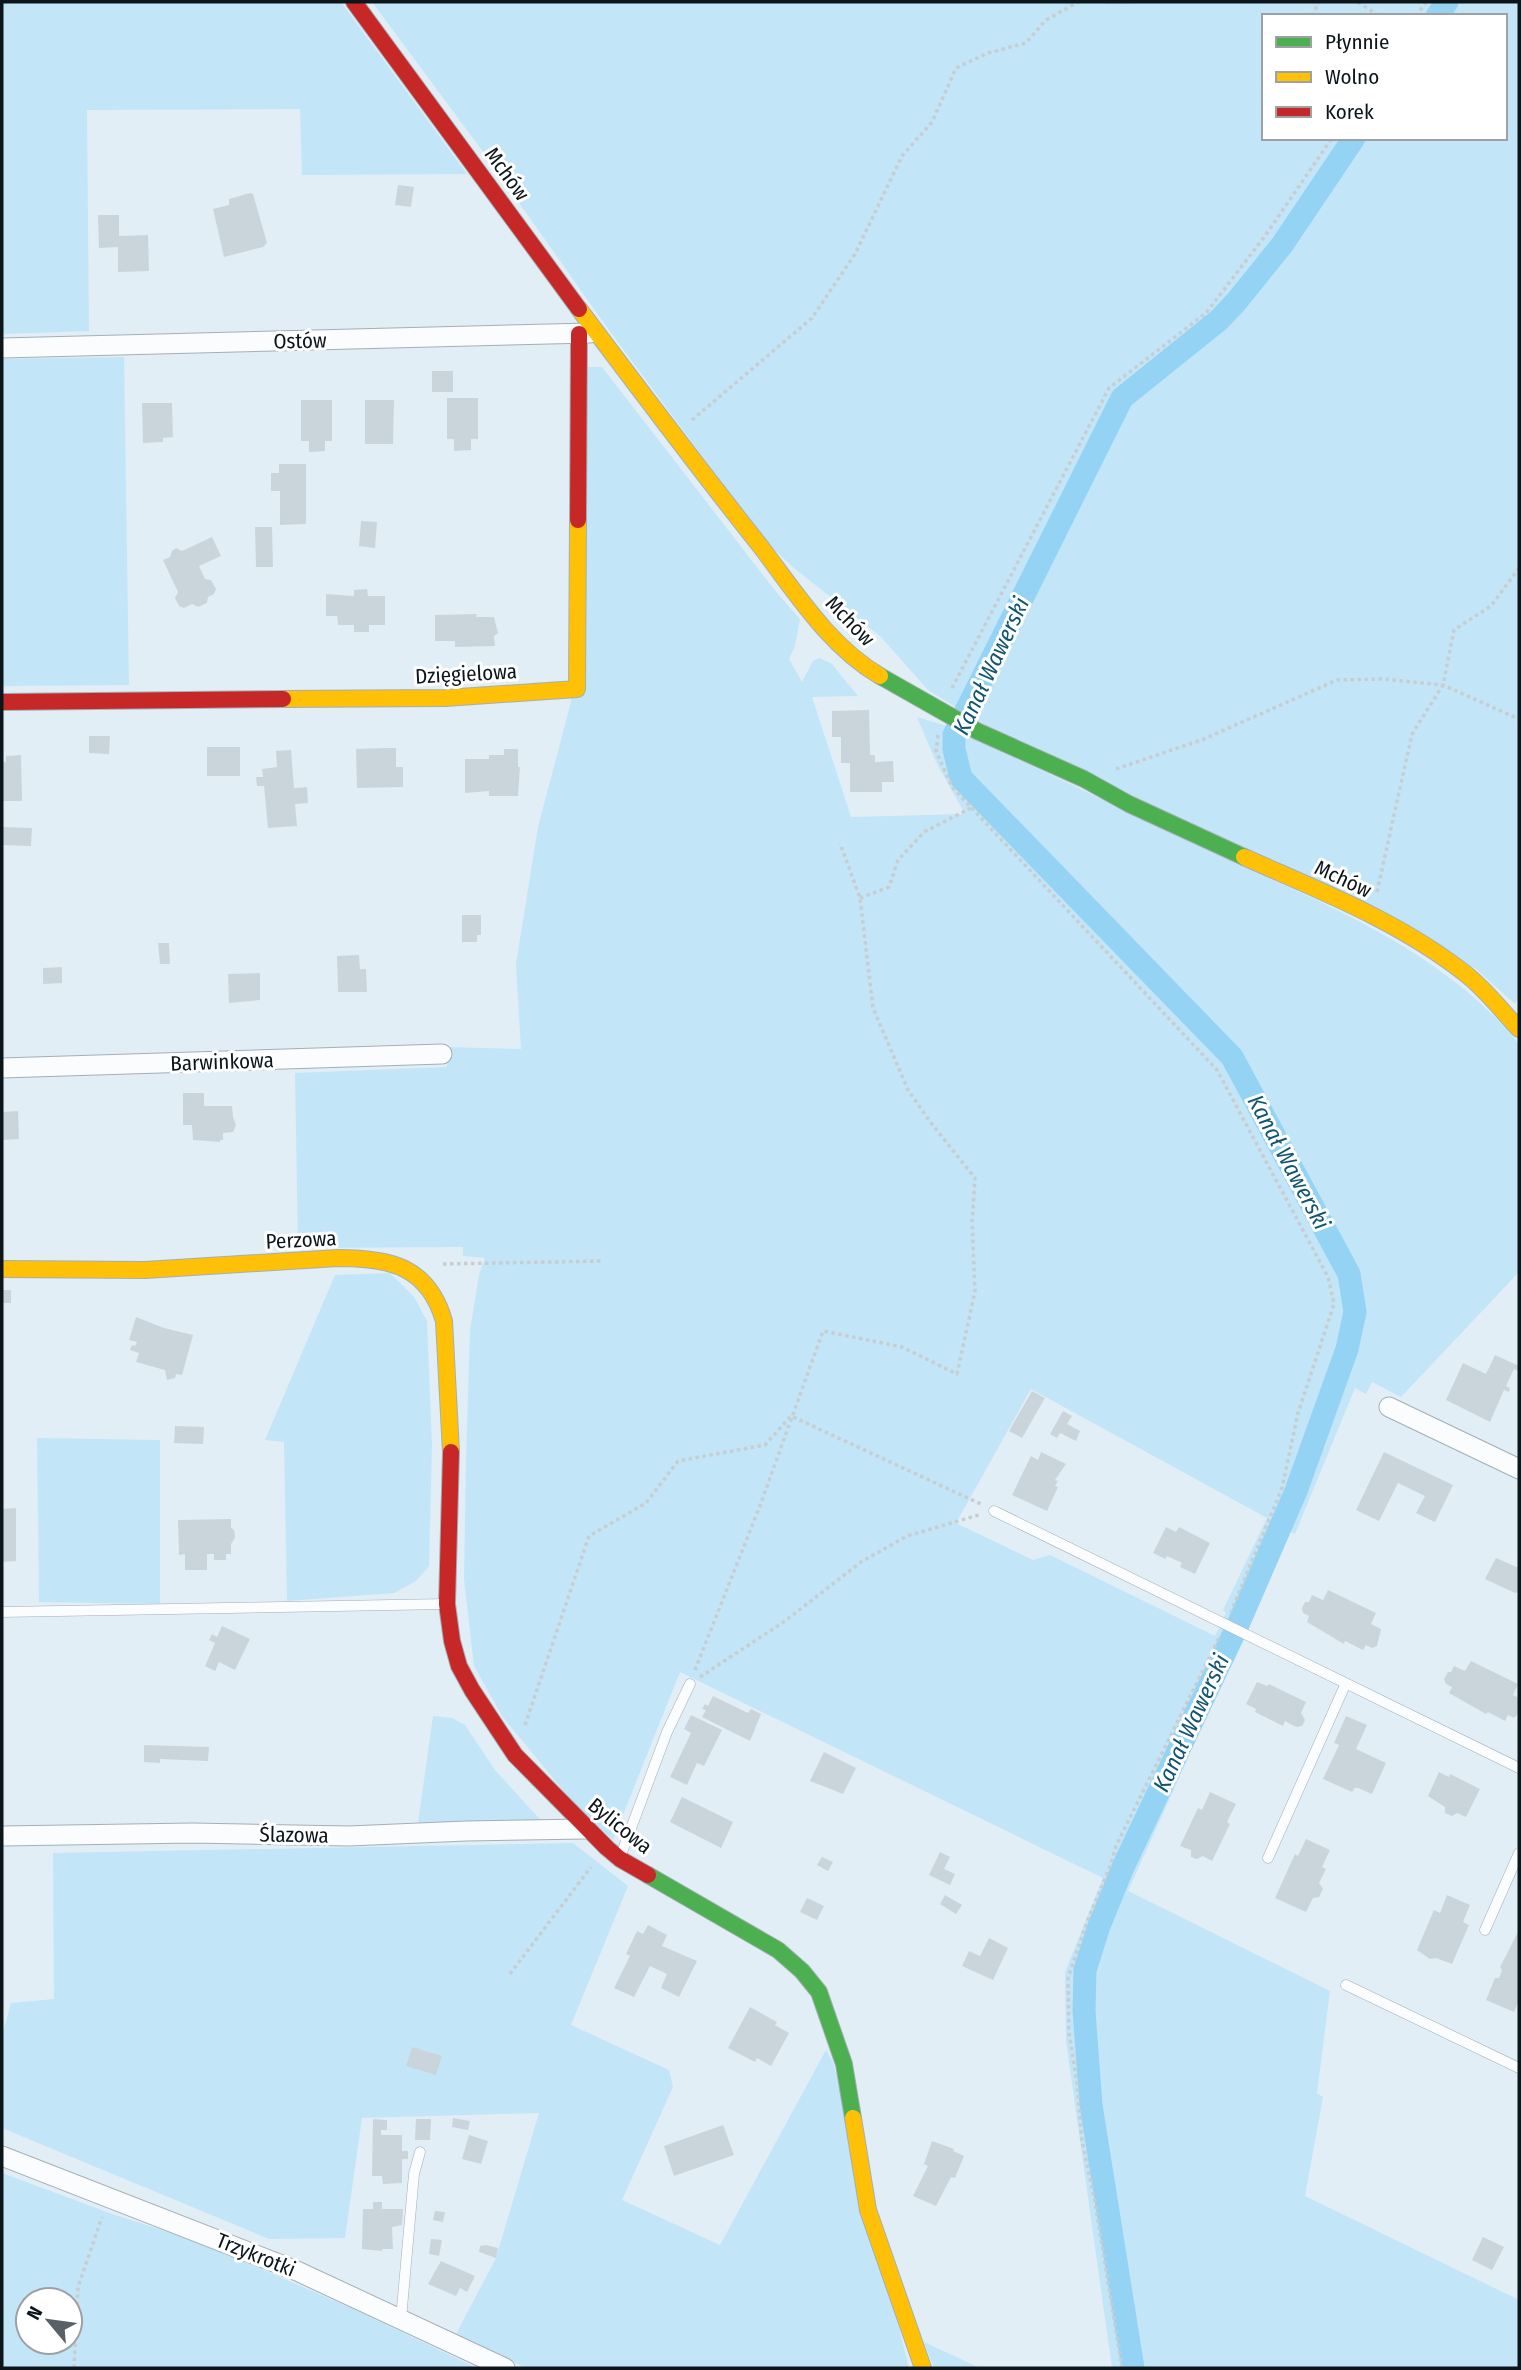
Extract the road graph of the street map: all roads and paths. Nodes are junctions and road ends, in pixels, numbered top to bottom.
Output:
1 (354, 2) edge
2 (1078, 2) edge
3 (1106, 2) edge
4 (1129, 2) edge
5 (1358, 2) edge
6 (1375, 14) edge
7 (1331, 140) edge
8 (588, 333) junction
9 (2, 348) edge
10 (673, 436) junction
11 (1519, 568) edge
12 (1443, 685) junction
13 (2, 702) edge
14 (940, 710) junction
15 (1519, 719) edge
16 (1084, 779) junction
17 (971, 808) junction
18 (841, 843) dead end
19 (860, 898) junction
20 (1372, 915) junction
21 (1519, 1029) edge
22 (442, 1054) dead end
23 (2, 1068) edge
24 (601, 1261) dead end
25 (439, 1265) dead end
26 (399, 1266) joint
27 (2, 1269) edge
28 (1389, 1408) dead end
29 (790, 1416) junction
30 (1519, 1469) edge
31 (994, 1511) junction
32 (447, 1604) junction
33 (2, 1612) edge
34 (1226, 1623) junction
35 (1346, 1683) junction
36 (690, 1684) junction
37 (515, 1755) junction
38 (1519, 1768) edge
39 (586, 1829) junction
40 (2, 1836) edge
41 (1519, 1853) edge
42 (613, 1854) junction
43 (1268, 1858) dead end
44 (1485, 1930) dead end
45 (510, 1974) dead end
46 (1346, 1985) dead end
47 (1519, 2068) edge
48 (420, 2152) dead end
49 (2, 2155) edge
50 (108, 2197) junction
51 (400, 2319) junction
52 (74, 2368) edge
53 (505, 2368) edge
54 (923, 2368) edge
55 (1122, 2368) edge

1 - 8 street, Mchów
2 - 10 path
3 - 4 path
5 - 6 path
7 - 14 path
8 - 9 street, Ostów
8 - 10 street, Mchów
8 - 13 street, Dzięgielowa
10 - 14 street, Mchów
11 - 12 path
12 - 15 path
12 - 16 path
12 - 20 path
14 - 16 street, Mchów
14 - 17 path
16 - 20 street, Mchów
17 - 19 path
17 - 34 path
18 - 19 path
19 - 29 path
20 - 21 street, Mchów
22 - 23 street, Barwinkowa
24 - 25 path
26 - 27 street, Perzowa
26 - 32 street, Bylicowa
28 - 30 street
29 - 31 path
29 - 36 path
29 - 37 path
31 - 34 lane
31 - 36 path
32 - 33 lane
32 - 37 street, Bylicowa
34 - 35 lane
34 - 55 path
35 - 38 lane
35 - 43 lane
36 - 42 lane
37 - 39 street, Bylicowa
39 - 40 street, Ślazowa
39 - 42 street, Bylicowa
41 - 44 lane
42 - 45 path
42 - 54 street, Bylicowa
46 - 47 lane
48 - 51 lane
49 - 50 street, Trzykrotki
50 - 51 street, Trzykrotki
50 - 52 path
51 - 53 street, Trzykrotki

